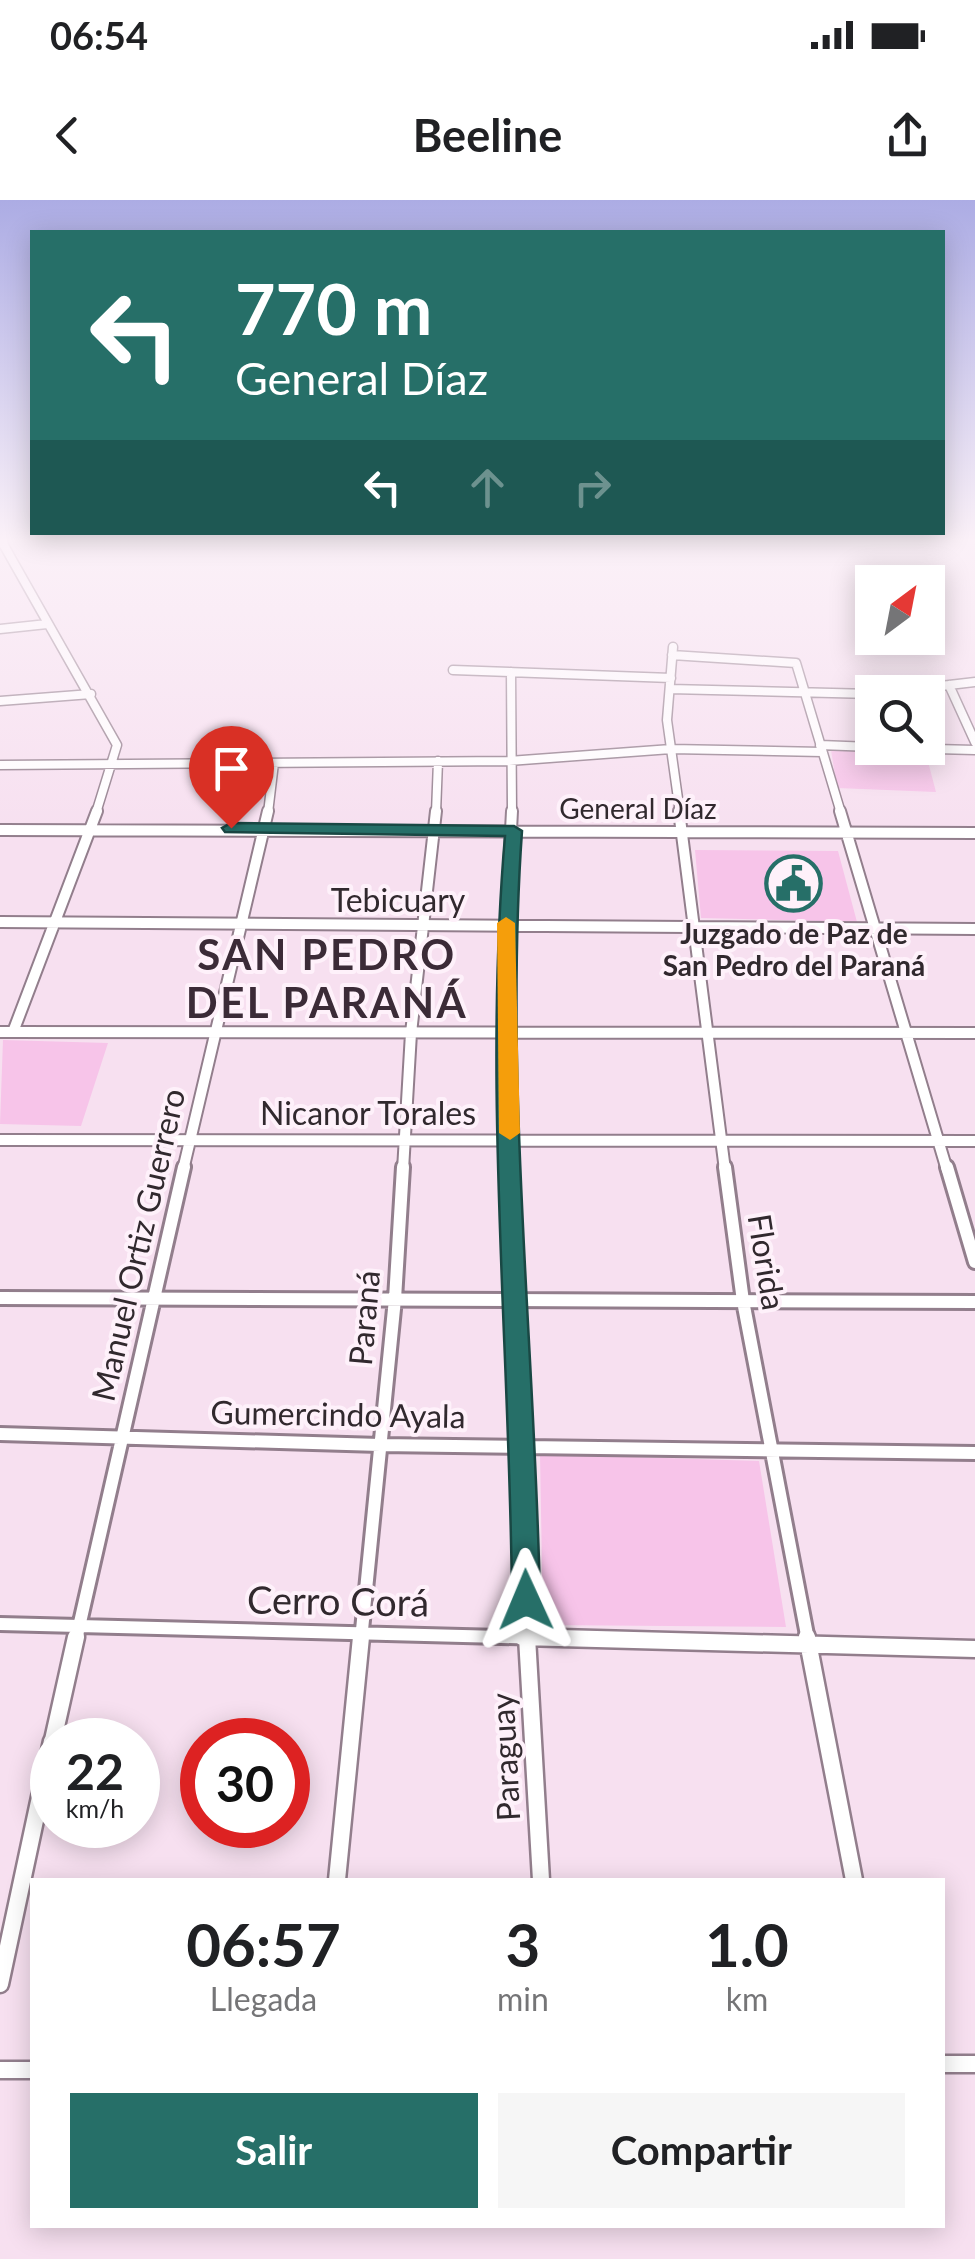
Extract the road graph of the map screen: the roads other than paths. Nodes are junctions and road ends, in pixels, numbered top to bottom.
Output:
1 (57, 638) edge
2 (453, 670) dead end
3 (511, 672) junction
4 (975, 682) edge
5 (671, 684) junction
6 (945, 685) edge
7 (949, 685) junction
8 (91, 694) junction
9 (855, 694) edge
10 (805, 695) junction
11 (0, 702) edge
12 (975, 746) edge
13 (945, 747) edge
14 (855, 748) edge
15 (821, 749) junction
16 (670, 750) junction
17 (438, 761) junction
18 (508, 761) junction
19 (274, 762) junction
20 (112, 765) junction
21 (0, 766) edge
22 (266, 828) junction
23 (91, 829) junction
24 (0, 830) edge
25 (435, 830) junction
26 (514, 831) junction
27 (684, 832) junction
28 (846, 832) junction
29 (975, 833) edge
30 (0, 922) edge
31 (54, 923) junction
32 (239, 924) junction
33 (506, 926) junction
34 (693, 926) junction
35 (422, 927) junction
36 (873, 928) junction
37 (975, 929) edge
38 (0, 1032) edge
39 (13, 1032) junction
40 (706, 1032) junction
41 (905, 1032) junction
42 (216, 1033) junction
43 (411, 1033) junction
44 (509, 1033) junction
45 (975, 1033) edge
46 (193, 1138) junction
47 (407, 1139) junction
48 (510, 1139) junction
49 (0, 1140) edge
50 (720, 1140) junction
51 (937, 1141) junction
52 (975, 1141) edge
53 (975, 1262) edge
54 (0, 1298) edge
55 (156, 1299) junction
56 (395, 1299) junction
57 (518, 1301) junction
58 (743, 1301) junction
59 (975, 1302) edge
60 (0, 1434) edge
61 (123, 1438) junction
62 (380, 1444) junction
63 (524, 1446) junction
64 (770, 1450) junction
65 (975, 1453) edge
66 (0, 1624) edge
67 (77, 1629) junction
68 (359, 1635) junction
69 (527, 1639) junction
70 (807, 1643) junction
71 (975, 1649) edge
72 (58, 1718) edge
73 (30, 1846) edge
74 (337, 1878) edge
75 (541, 1878) edge
76 (854, 1878) edge
77 (0, 1984) edge
78 (945, 2064) edge
79 (975, 2064) edge
80 (0, 2070) edge
81 (30, 2070) edge

1 - 8 street
2 - 3 street
3 - 5 street
3 - 18 street, Paraguay
4 - 7 street
5 - 10 street
5 - 10 street, Florida
5 - 16 street, Florida
6 - 7 street
7 - 12 street
8 - 11 street
8 - 20 street
9 - 10 street
10 - 15 street
12 - 13 street
14 - 15 street
15 - 16 street
15 - 28 street
16 - 18 street
16 - 27 street, Florida
17 - 18 street
17 - 19 street
17 - 25 street, Paraná
18 - 26 street, Paraguay
19 - 20 street
19 - 22 street, Manuel Ortiz Guerrero
20 - 21 street
20 - 23 street
22 - 23 street, General Díaz
22 - 25 street, General Díaz
22 - 32 street, Manuel Ortiz Guerrero
23 - 24 street, General Díaz
23 - 31 street
25 - 26 street, General Díaz
25 - 35 street, Paraná
26 - 27 street, General Díaz
26 - 33 street, Paraguay
27 - 28 street, General Díaz
27 - 34 street, Florida
28 - 29 street, General Díaz
28 - 36 street
30 - 31 street, Tebicuary
31 - 32 street, Tebicuary
31 - 39 street
32 - 35 street, Tebicuary
32 - 42 street, Manuel Ortiz Guerrero
33 - 34 street, Tebicuary
33 - 35 street, Tebicuary
33 - 44 street, Paraguay
34 - 36 street, Tebicuary
34 - 40 street, Florida
35 - 43 street, Paraná
36 - 37 street, Tebicuary
36 - 41 street
38 - 39 street
39 - 42 street
40 - 41 street
40 - 44 street
40 - 50 street, Florida
41 - 45 street
41 - 51 street
42 - 43 street
42 - 46 street, Manuel Ortiz Guerrero
43 - 44 street
43 - 47 street, Paraná
44 - 48 street, Paraguay
46 - 47 street, Nicanor Torales
46 - 49 street, Nicanor Torales
46 - 55 street, Manuel Ortiz Guerrero
47 - 48 street, Nicanor Torales
47 - 56 street, Paraná
48 - 50 street, Nicanor Torales
48 - 57 street, Paraguay
50 - 51 street, Nicanor Torales
50 - 58 street, Florida
51 - 52 street, Nicanor Torales
51 - 53 street
54 - 55 street
55 - 56 street
55 - 61 street, Manuel Ortiz Guerrero
56 - 57 street
56 - 62 street, Paraná
57 - 58 street
57 - 63 street, Paraguay
58 - 59 street
58 - 64 street, Florida
60 - 61 street, Gumercindo Ayala
61 - 62 street, Gumercindo Ayala
61 - 67 street, Manuel Ortiz Guerrero
62 - 63 street, Gumercindo Ayala
62 - 68 street, Paraná
63 - 64 street, Gumercindo Ayala
63 - 69 street, Paraguay
64 - 65 street, Gumercindo Ayala
64 - 70 street, Florida
66 - 67 street, Cerro Corá
67 - 68 street, Cerro Corá
67 - 72 street, Manuel Ortiz Guerrero
68 - 69 street, Cerro Corá
68 - 74 street, Paraná
69 - 70 street, Cerro Corá
69 - 75 street, Paraguay
70 - 71 street, Cerro Corá
70 - 76 street, Florida
73 - 77 street, Manuel Ortiz Guerrero
78 - 79 street
80 - 81 street

